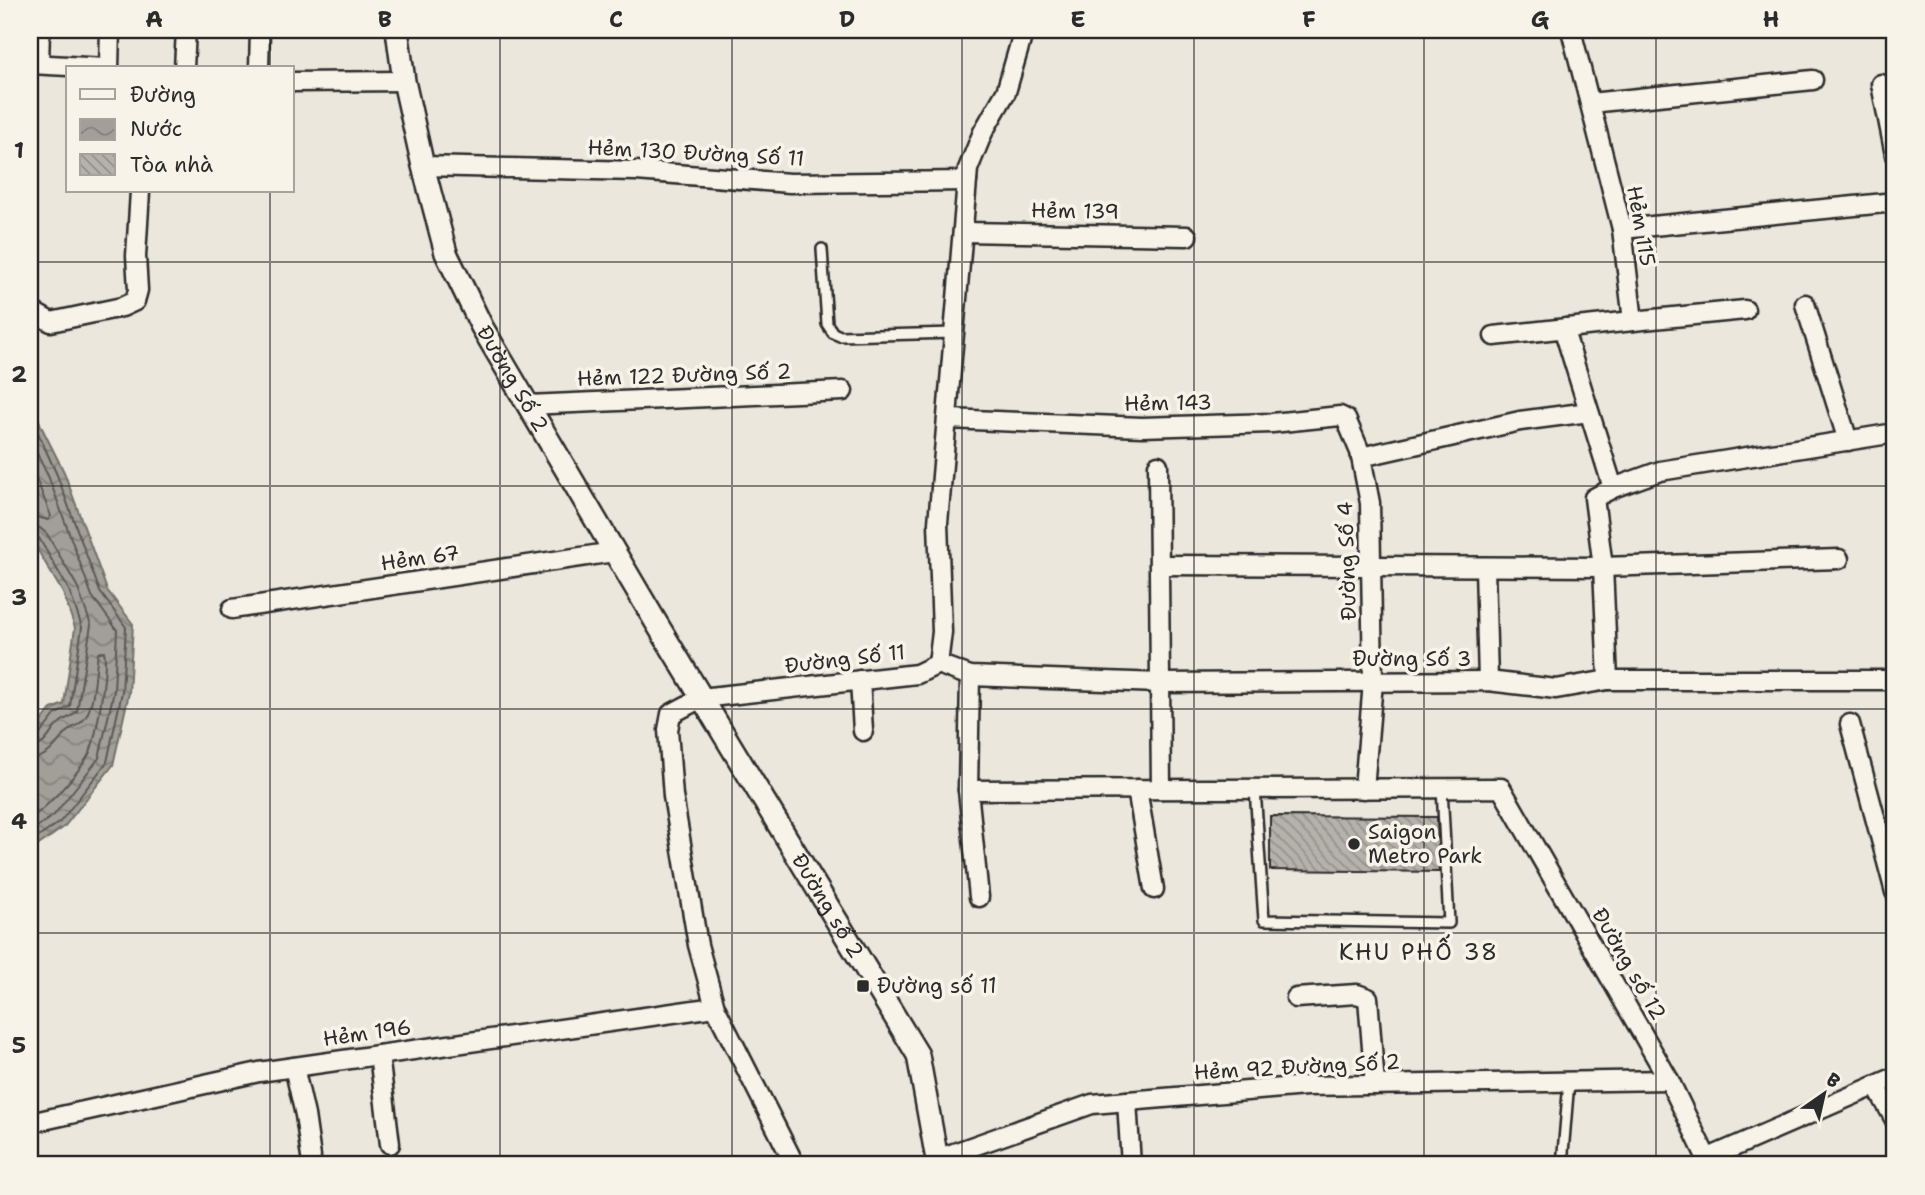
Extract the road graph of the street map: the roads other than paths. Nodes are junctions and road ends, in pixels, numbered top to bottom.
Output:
1 (40, 30) edge
2 (110, 30) edge
3 (186, 30) edge
4 (260, 30) edge
5 (397, 30) edge
6 (1024, 30) edge
7 (1571, 30) edge
8 (34, 64) edge
9 (71, 66) edge
10 (108, 66) edge
11 (184, 66) edge
12 (259, 66) edge
13 (1813, 80) dead end
14 (404, 81) junction
15 (294, 82) edge
16 (1881, 84) dead end
17 (1590, 103) junction
18 (1895, 155) edge
19 (423, 166) junction
20 (967, 181) junction
21 (140, 192) edge
22 (1895, 202) edge
23 (1622, 229) junction
24 (963, 232) junction
25 (1187, 236) dead end
26 (822, 249) dead end
27 (1805, 303) dead end
28 (30, 310) edge
29 (1745, 310) dead end
30 (1633, 321) junction
31 (1567, 328) junction
32 (955, 333) junction
33 (1493, 335) dead end
34 (843, 391) dead end
35 (528, 405) junction
36 (1589, 412) junction
37 (948, 419) junction
38 (1895, 433) edge
39 (1848, 440) junction
40 (1361, 457) junction
41 (1158, 465) dead end
42 (1613, 488) junction
43 (614, 552) junction
44 (1839, 559) dead end
45 (1160, 565) junction
46 (1370, 566) junction
47 (1485, 567) junction
48 (1603, 567) junction
49 (232, 610) dead end
50 (938, 664) junction
51 (970, 676) junction
52 (860, 680) junction
53 (1608, 680) junction
54 (1888, 680) dead end
55 (1488, 681) junction
56 (1373, 682) junction
57 (1160, 683) junction
58 (701, 698) junction
59 (1850, 724) dead end
60 (863, 731) dead end
61 (1442, 788) junction
62 (1137, 789) junction
63 (1161, 789) junction
64 (1255, 789) junction
65 (1364, 789) junction
66 (968, 790) junction
67 (1154, 889) dead end
68 (1895, 892) edge
69 (979, 897) dead end
70 (1296, 998) dead end
71 (715, 1007) junction
72 (379, 1055) junction
73 (294, 1067) junction
74 (1895, 1077) edge
75 (1669, 1080) junction
76 (1569, 1082) junction
77 (1375, 1085) junction
78 (1876, 1086) junction
79 (1127, 1101) junction
80 (1895, 1120) edge
81 (30, 1123) edge
82 (390, 1144) dead end
83 (311, 1157) dead end
84 (935, 1162) edge
85 (1708, 1162) edge
86 (795, 1165) edge
87 (1131, 1165) edge
88 (1562, 1165) edge

1 - 8 street
2 - 10 street
3 - 11 street
4 - 12 street
5 - 14 street, Đường Số 2
6 - 20 street, Đường Số 11
7 - 17 street, Hẻm 115
8 - 9 street
13 - 17 street
14 - 15 street
14 - 19 street, Đường Số 2
16 - 18 street
17 - 23 street, Hẻm 115
19 - 20 street, Hẻm 130 Đường Số 11
19 - 35 street, Đường Số 2
20 - 24 street, Đường Số 11
21 - 28 street
22 - 23 street
23 - 30 street, Hẻm 115
24 - 25 street, Hẻm 139
24 - 32 street, Đường Số 11
26 - 32 lane
27 - 39 street
29 - 30 street
30 - 31 street
31 - 33 street
31 - 36 street
32 - 37 street, Đường Số 11
34 - 35 street, Hẻm 122 Đường Số 2
35 - 43 street, Đường Số 2
36 - 40 street
36 - 42 street
37 - 40 street, Hẻm 143
37 - 50 street, Đường Số 11
38 - 39 street
39 - 42 street
40 - 46 street, Đường Số 4
41 - 45 street
42 - 48 street
43 - 49 street, Hẻm 67
43 - 58 street, Đường Số 2
44 - 48 street
45 - 46 street
45 - 57 street
46 - 47 street
46 - 56 street, Đường Số 4
47 - 48 street
47 - 55 street
48 - 53 street
50 - 51 street, Đường Số 3
50 - 52 street, Đường Số 11
51 - 57 street, Đường Số 3
51 - 66 street
52 - 58 street, Đường Số 11
52 - 60 street
53 - 54 street, Đường Số 3
53 - 55 street, Đường Số 3
55 - 56 street, Đường Số 3
56 - 57 street, Đường Số 3
56 - 65 street, Đường Số 4
57 - 63 street
58 - 71 street, Đường Số 11
58 - 84 street, Đường số 2
59 - 68 street
61 - 64 lane
61 - 65 street
61 - 75 street, Đường số 12
62 - 63 street
62 - 66 street
62 - 67 street
63 - 64 street
64 - 65 street
66 - 69 street
70 - 77 street
71 - 72 street, Hẻm 196
71 - 86 street, Đường Số 11
72 - 73 street, Hẻm 196
72 - 82 street
73 - 81 street, Hẻm 196
73 - 83 street
74 - 78 street
75 - 76 street, Hẻm 92 Đường Số 2
75 - 85 street, Đường số 12
76 - 77 street, Hẻm 92 Đường Số 2
76 - 88 lane
77 - 79 street, Hẻm 92 Đường Số 2
78 - 80 street
78 - 85 street
79 - 84 street, Hẻm 92 Đường Số 2
79 - 87 street

